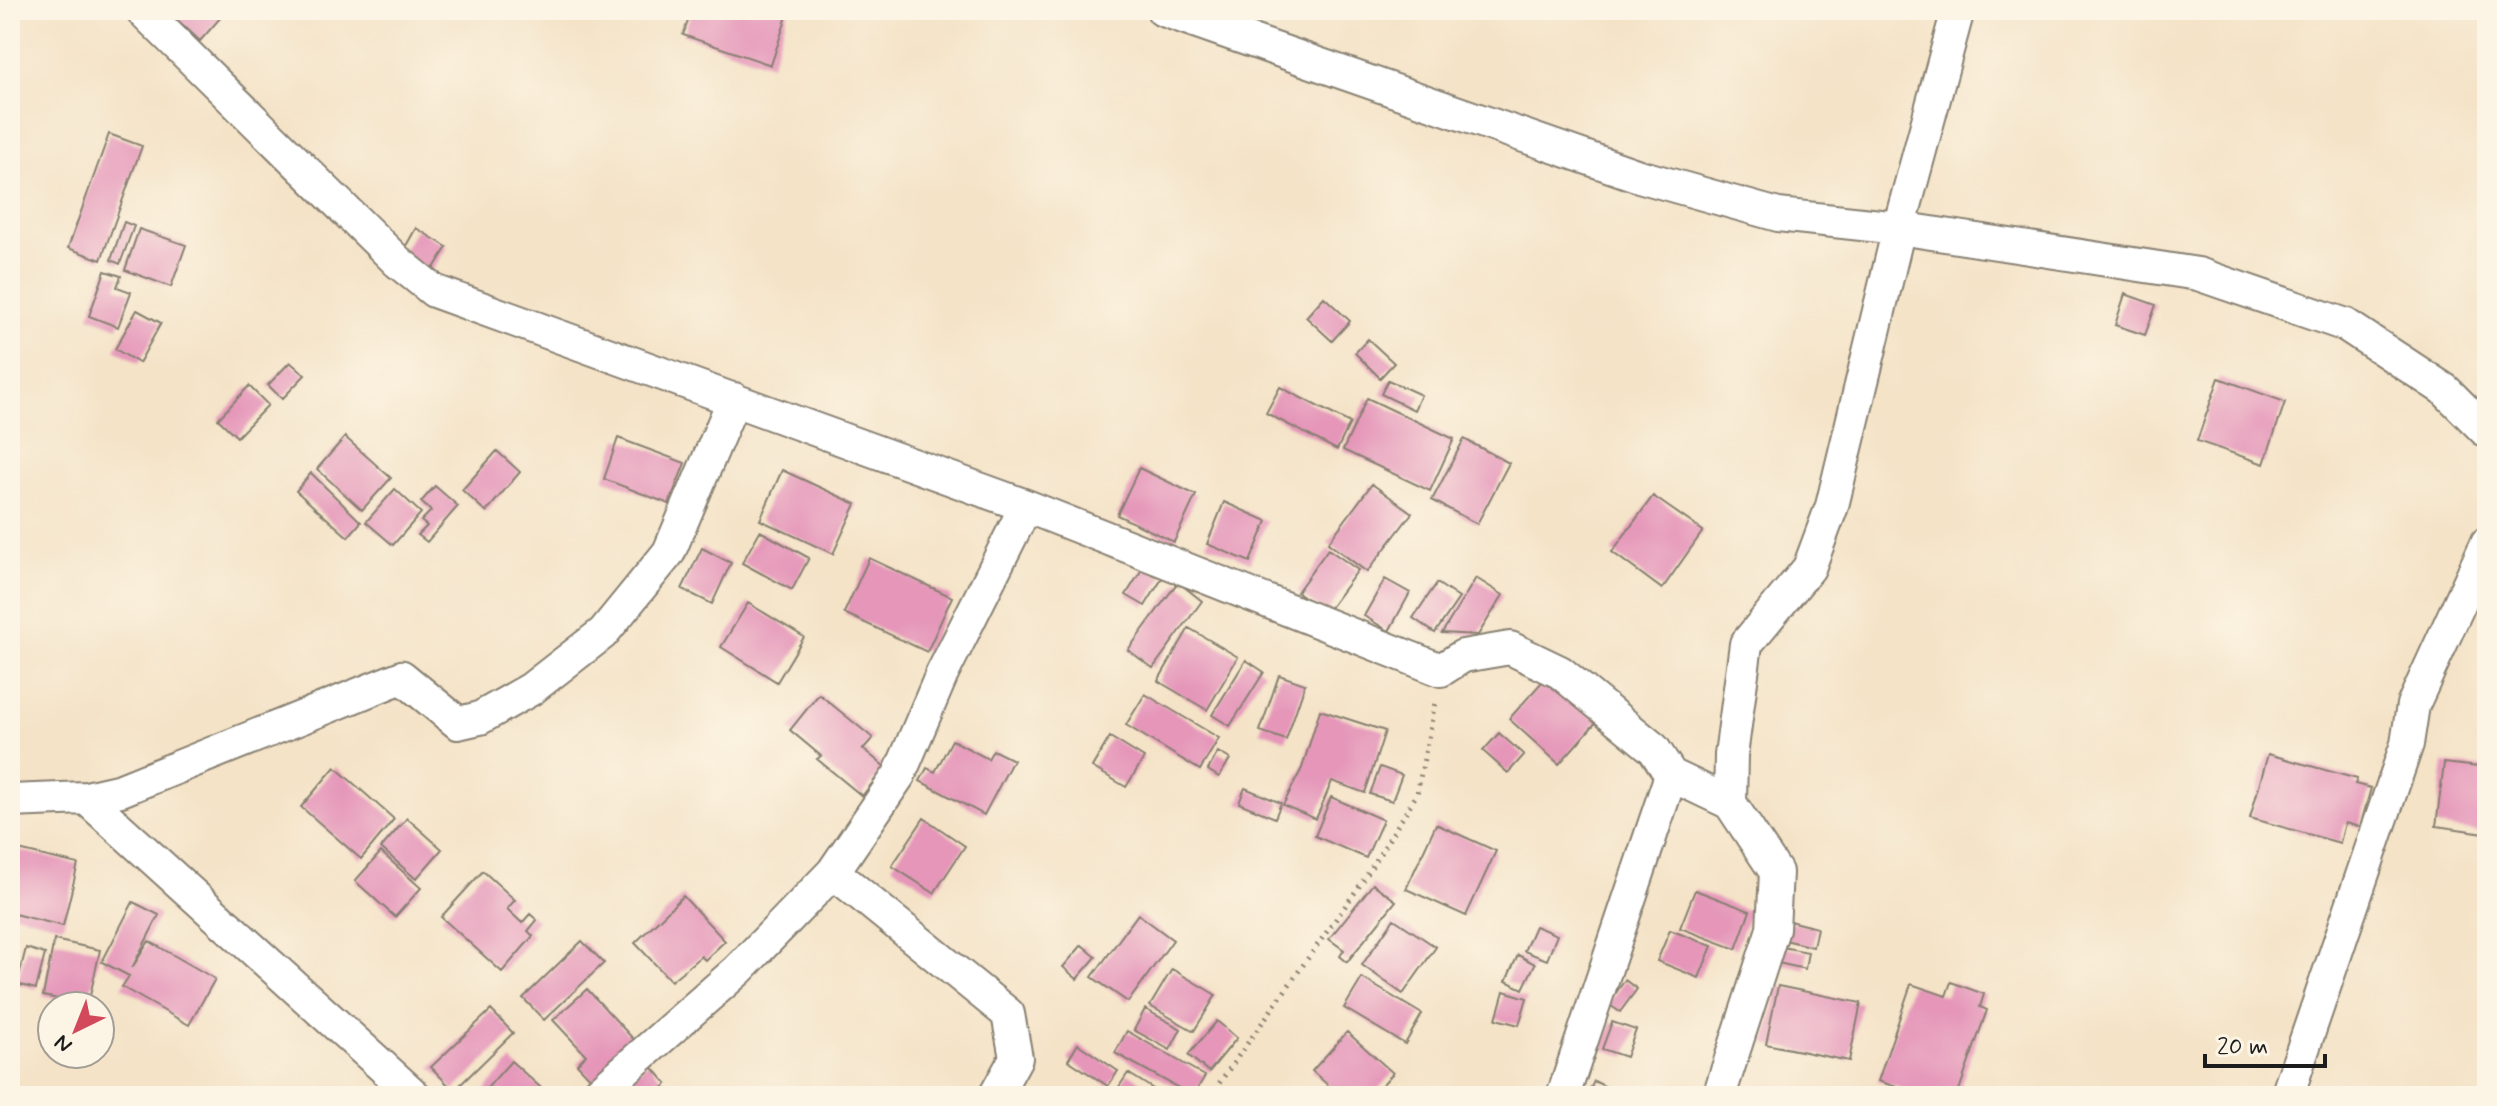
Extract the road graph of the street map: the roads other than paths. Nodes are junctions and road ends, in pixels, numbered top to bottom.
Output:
1 (142, 10) edge
2 (1163, 10) edge
3 (1958, 10) edge
4 (1899, 228) junction
5 (734, 399) junction
6 (2487, 432) edge
7 (1026, 506) junction
8 (2487, 543) edge
9 (1671, 775) junction
10 (86, 798) junction
11 (10, 801) edge
12 (1730, 803) junction
13 (833, 872) junction
14 (415, 1096) edge
15 (595, 1096) edge
16 (995, 1096) edge
17 (1563, 1096) edge
18 (1719, 1096) edge
19 (2287, 1096) edge

1 - 5 street
2 - 4 street
3 - 4 street
4 - 6 street
4 - 12 street
5 - 7 street
5 - 10 street
7 - 9 street
7 - 13 street
8 - 19 street
9 - 12 street
9 - 17 street
10 - 11 street
10 - 14 street
12 - 18 street
13 - 15 street
13 - 16 street

